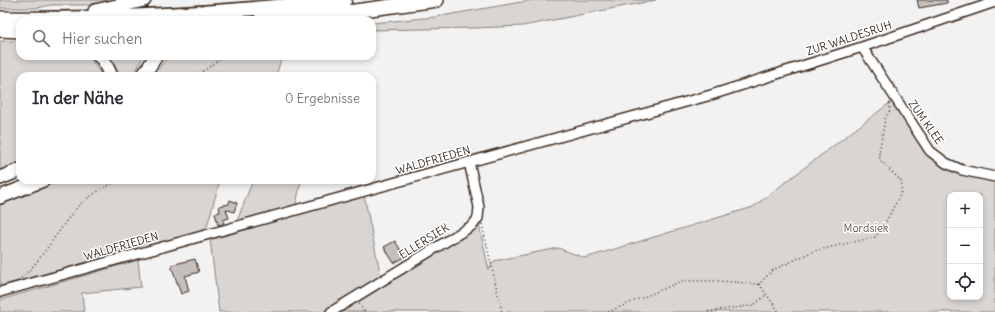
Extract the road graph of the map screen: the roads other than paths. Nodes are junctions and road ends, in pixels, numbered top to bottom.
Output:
1 (144, 0) edge
2 (345, 0) edge
3 (437, 0) edge
4 (995, 2) edge
5 (69, 16) edge
6 (130, 16) edge
7 (306, 16) edge
8 (0, 18) edge
9 (16, 18) edge
10 (0, 30) edge
11 (16, 31) edge
12 (862, 47) junction
13 (103, 60) edge
14 (153, 60) edge
15 (109, 72) edge
16 (146, 72) edge
17 (711, 95) joint
18 (469, 162) junction
19 (16, 172) edge
20 (995, 177) edge
21 (0, 178) edge
22 (33, 184) edge
23 (0, 197) edge
24 (0, 292) edge
25 (331, 312) edge

1 - 5 highway
2 - 6 highway
3 - 7 highway
4 - 12 street, ZUR WALDESRUH
8 - 9 highway
10 - 11 highway
12 - 17 street, ZUR WALDESRUH
12 - 20 street, ZUM KLEE
13 - 15 highway
14 - 16 highway
17 - 18 street, WALDFRIEDEN
18 - 24 street, WALDFRIEDEN
18 - 25 street, ELLERSIEK
19 - 21 highway
22 - 23 highway

